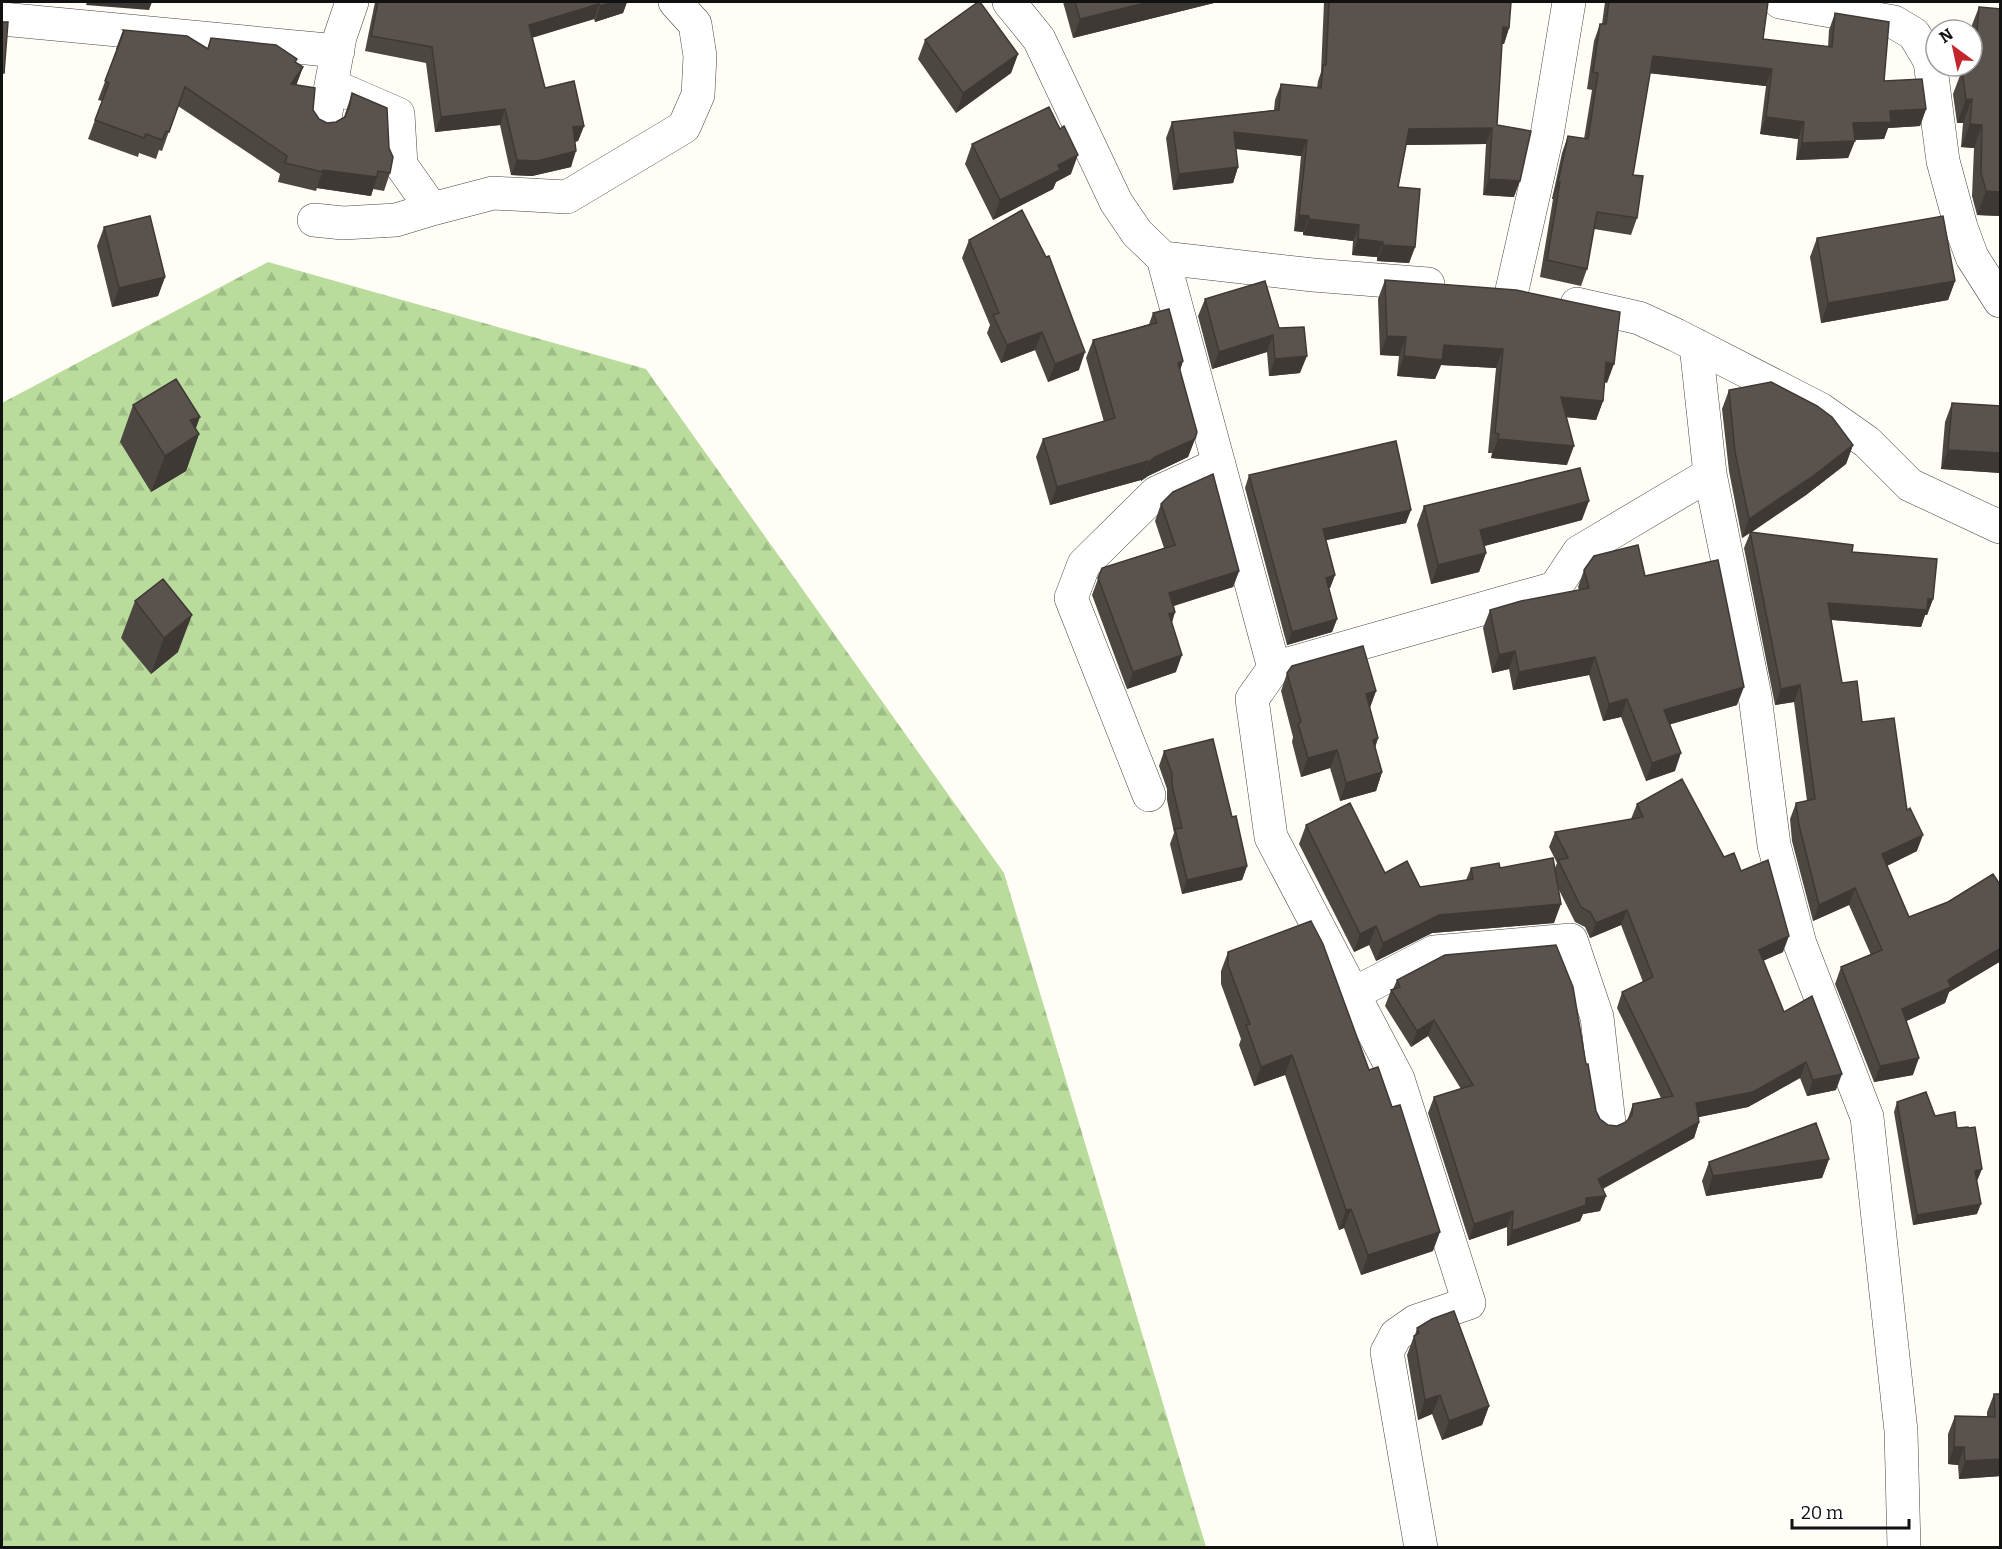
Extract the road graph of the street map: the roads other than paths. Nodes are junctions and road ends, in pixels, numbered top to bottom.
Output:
1 (352, 2) edge
2 (675, 2) edge
3 (1009, 2) edge
4 (1569, 2) edge
5 (1780, 2) edge
6 (2, 19) edge
7 (338, 51) junction
8 (331, 85) junction
9 (324, 123) edge
10 (432, 209) junction
11 (314, 220) dead end
12 (1163, 258) junction
13 (1531, 294) junction
14 (2001, 301) edge
15 (1696, 345) junction
16 (1219, 464) junction
17 (1710, 474) junction
18 (2001, 526) edge
19 (1274, 668) junction
20 (1149, 795) dead end
21 (1353, 994) junction
22 (1609, 1123) edge
23 (1421, 1548) edge
24 (1904, 1548) edge

1 - 7 street
2 - 10 street
3 - 12 street
4 - 13 street
5 - 14 street
6 - 7 street
7 - 8 street
8 - 9 street
8 - 10 street
10 - 11 street
12 - 13 street
12 - 16 street
13 - 15 street
15 - 17 street
15 - 18 street
16 - 19 street
16 - 20 street
17 - 19 street
17 - 24 street
19 - 21 street
21 - 22 street
21 - 23 street

